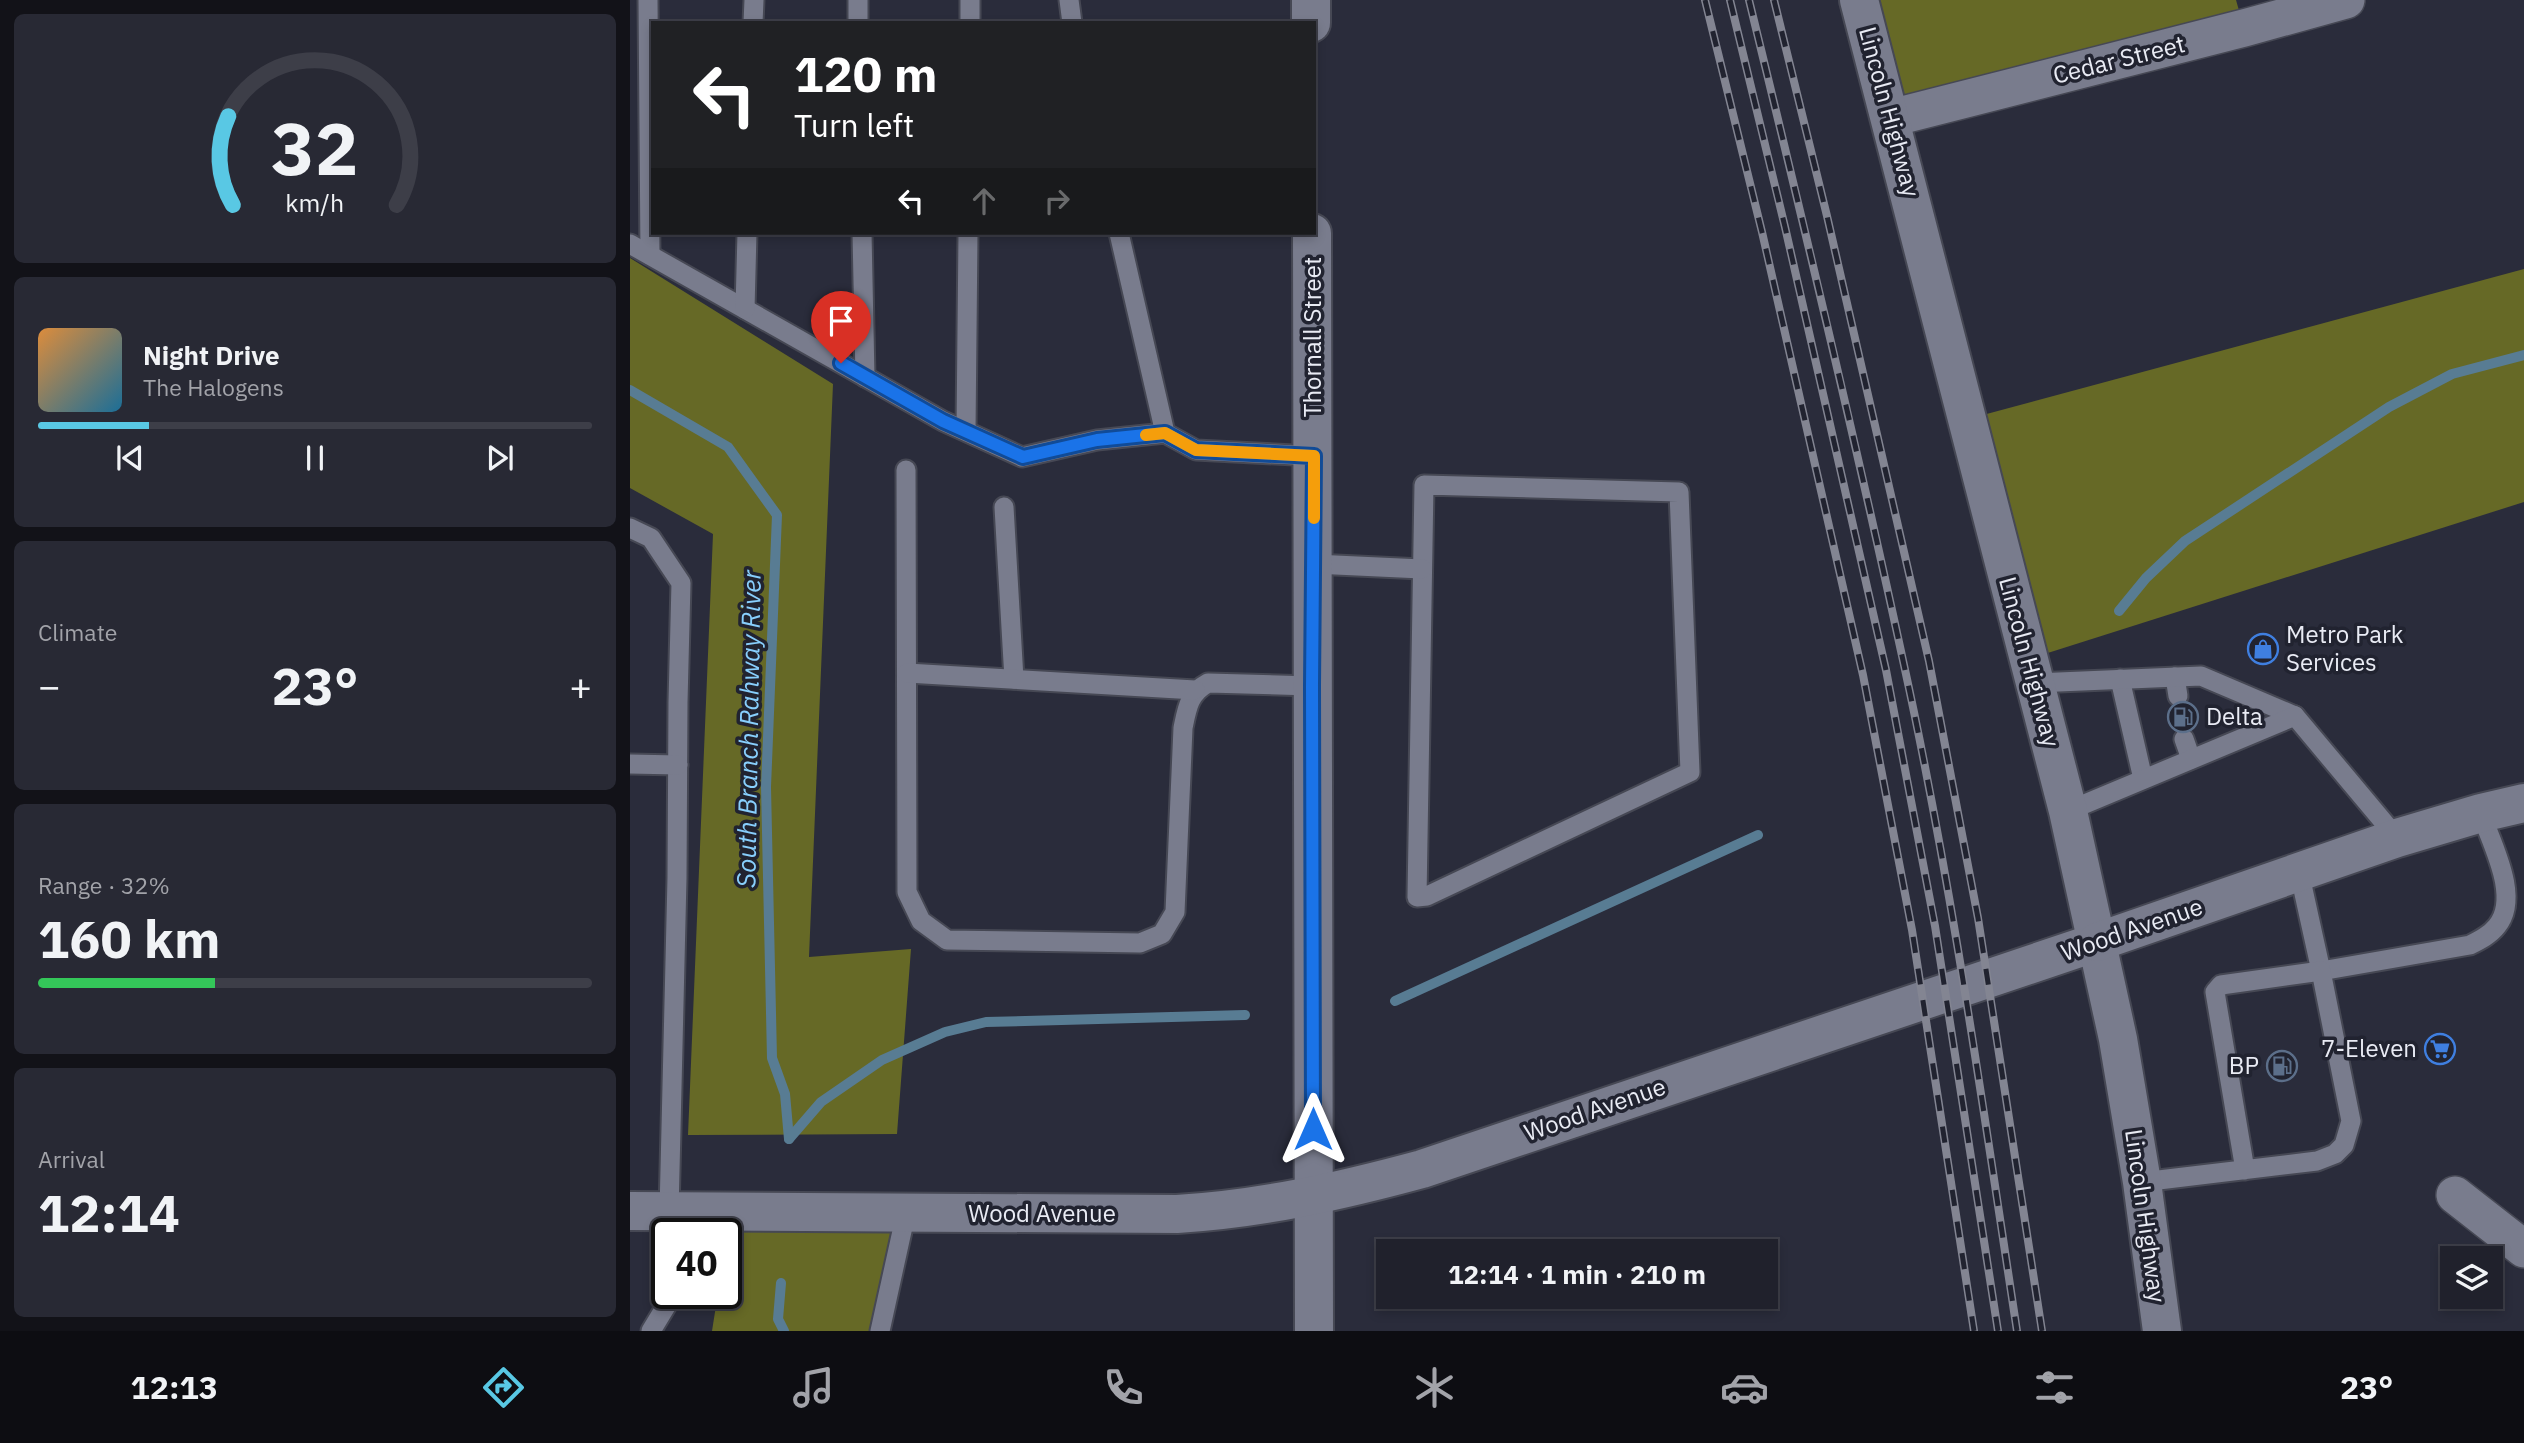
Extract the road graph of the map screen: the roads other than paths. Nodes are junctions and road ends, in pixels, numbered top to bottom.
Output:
1 (648, 0) edge
2 (754, 0) edge
3 (858, 0) edge
4 (970, 0) edge
5 (1069, 0) edge
6 (1311, 0) edge
7 (1859, 0) edge
8 (2346, 0) edge
9 (753, 21) edge
10 (858, 21) edge
11 (970, 21) edge
12 (1072, 21) edge
13 (1311, 21) edge
14 (1891, 118) junction
15 (747, 235) edge
16 (862, 235) edge
17 (968, 235) edge
18 (1119, 235) edge
19 (1312, 235) edge
20 (630, 244) edge
21 (650, 255) junction
22 (745, 309) junction
23 (865, 377) junction
24 (966, 431) junction
25 (1165, 433) junction
26 (1314, 456) junction
27 (906, 470) dead end
28 (1004, 507) dead end
29 (630, 528) edge
30 (1314, 564) junction
31 (1422, 569) junction
32 (907, 673) junction
33 (1014, 679) junction
34 (2120, 679) junction
35 (2035, 683) junction
36 (1312, 686) junction
37 (1195, 690) junction
38 (2295, 716) junction
39 (2184, 739) dead end
40 (2191, 760) junction
41 (630, 764) edge
42 (678, 765) junction
43 (2143, 779) junction
44 (2524, 803) edge
45 (2067, 811) junction
46 (2481, 813) junction
47 (2397, 838) junction
48 (2299, 871) junction
49 (2096, 942) junction
50 (2321, 971) junction
51 (2245, 1170) junction
52 (2142, 1182) junction
53 (2455, 1195) dead end
54 (1314, 1197) junction
55 (630, 1211) edge
56 (669, 1212) junction
57 (906, 1213) junction
58 (695, 1218) edge
59 (742, 1222) edge
60 (2524, 1249) edge
61 (664, 1309) edge
62 (651, 1331) edge
63 (880, 1331) edge
64 (1314, 1331) edge
65 (2162, 1331) edge

1 - 21 lane
2 - 9 lane
3 - 10 lane
4 - 11 lane
5 - 12 lane
6 - 13 street
7 - 14 street, Lincoln Highway
8 - 14 street, Cedar Street
14 - 35 street, Lincoln Highway
15 - 22 lane
16 - 23 lane
17 - 24 lane
18 - 25 lane
19 - 26 street, Thornall Street
20 - 21 lane
21 - 22 lane
22 - 23 lane
23 - 24 lane
24 - 25 lane
25 - 26 lane
26 - 30 street, Thornall Street
27 - 32 lane
28 - 33 lane
29 - 42 lane
30 - 31 lane
30 - 36 street, Thornall Street
31 - 31 lane
32 - 33 lane
32 - 37 lane
33 - 37 lane
34 - 35 lane
34 - 38 lane
34 - 43 lane
35 - 45 street, Lincoln Highway
36 - 37 lane
36 - 54 street, Thornall Street
38 - 40 lane
38 - 47 lane
39 - 40 lane
40 - 43 lane
41 - 42 lane
42 - 56 lane
43 - 45 lane
44 - 46 street, Wood Avenue
45 - 49 street, Lincoln Highway
46 - 47 street, Wood Avenue
46 - 50 lane
47 - 48 street, Wood Avenue
48 - 49 street, Wood Avenue
48 - 50 lane
49 - 52 street, Lincoln Highway
49 - 54 street, Wood Avenue
50 - 51 lane
50 - 51 lane
51 - 52 lane
52 - 65 street, Lincoln Highway
53 - 60 street
54 - 57 street, Wood Avenue
54 - 64 street, Thornall Street
55 - 56 street, Wood Avenue
56 - 58 street, Wood Avenue
57 - 59 street, Wood Avenue
57 - 63 lane
61 - 62 lane

